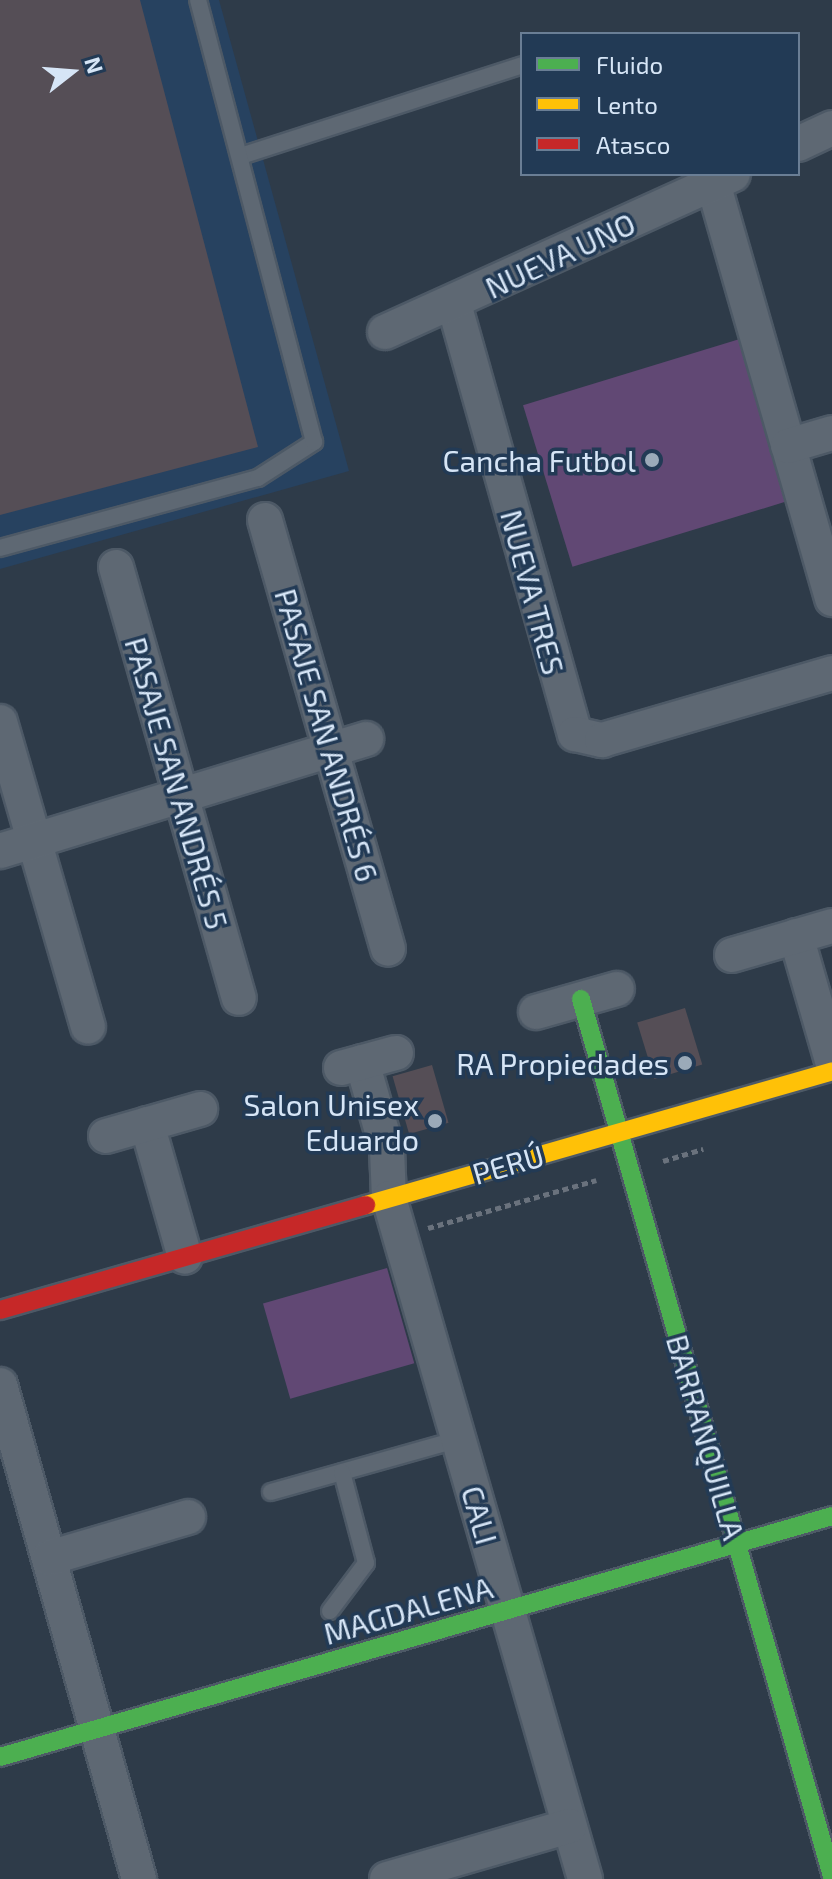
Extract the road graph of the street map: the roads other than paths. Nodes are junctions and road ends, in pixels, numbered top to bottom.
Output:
1 (198, 0) edge
2 (520, 66) edge
3 (832, 128) edge
4 (800, 143) edge
5 (241, 156) junction
6 (723, 179) edge
7 (454, 304) junction
8 (385, 332) dead end
9 (832, 433) edge
10 (788, 446) junction
11 (265, 520) dead end
12 (0, 548) edge
13 (116, 567) dead end
14 (832, 599) edge
15 (832, 673) edge
16 (0, 722) edge
17 (366, 739) dead end
18 (331, 750) junction
19 (181, 796) junction
20 (34, 840) junction
21 (0, 851) edge
22 (832, 926) edge
23 (796, 936) junction
24 (388, 949) dead end
25 (732, 955) dead end
26 (617, 989) dead end
27 (239, 998) dead end
28 (581, 999) junction
29 (536, 1012) dead end
30 (88, 1027) dead end
31 (396, 1053) dead end
32 (832, 1061) edge
33 (832, 1071) edge
34 (200, 1109) dead end
35 (147, 1124) junction
36 (619, 1132) junction
37 (106, 1136) dead end
38 (389, 1198) junction
39 (185, 1257) junction
40 (0, 1310) edge
41 (0, 1385) edge
42 (459, 1439) junction
43 (342, 1472) junction
44 (271, 1492) dead end
45 (832, 1516) edge
46 (188, 1517) dead end
47 (737, 1544) junction
48 (49, 1558) junction
49 (508, 1610) junction
50 (330, 1611) dead end
51 (97, 1729) junction
52 (0, 1757) edge
53 (569, 1826) junction
54 (832, 1876) edge
55 (139, 1879) edge
56 (387, 1879) edge
57 (585, 1879) edge

1 - 5 lane
2 - 5 lane
3 - 4 street
5 - 12 lane
6 - 7 street, NUEVA UNO
6 - 10 street
7 - 8 street, NUEVA UNO
7 - 15 street, NUEVA TRES
9 - 10 street
10 - 14 street
11 - 18 street, PASAJE SAN ANDRÉS 6
13 - 19 street, PASAJE SAN ANDRÉS 5
16 - 20 street
17 - 18 street
18 - 19 street
18 - 24 street, PASAJE SAN ANDRÉS 6
19 - 20 street
19 - 27 street, PASAJE SAN ANDRÉS 5
20 - 21 street
20 - 30 street
22 - 23 street
23 - 25 street
23 - 32 street
26 - 28 street
28 - 29 street
28 - 36 street, BARRANQUILLA
31 - 38 street, CALI
33 - 36 street, PERÚ
34 - 35 street
35 - 37 street
35 - 39 street
36 - 38 street, PERÚ
36 - 47 street, BARRANQUILLA
38 - 39 street, PERÚ
38 - 42 street, CALI
39 - 40 street, PERÚ
41 - 48 street
42 - 43 lane
42 - 49 street, CALI
43 - 44 lane
43 - 50 lane
45 - 47 street, MAGDALENA
46 - 48 street
47 - 49 street, MAGDALENA
47 - 54 street, BARRANQUILLA
48 - 51 street
49 - 51 street, MAGDALENA
49 - 53 street, CALI
51 - 52 street, MAGDALENA
51 - 55 street
53 - 56 street
53 - 57 street, CALI

